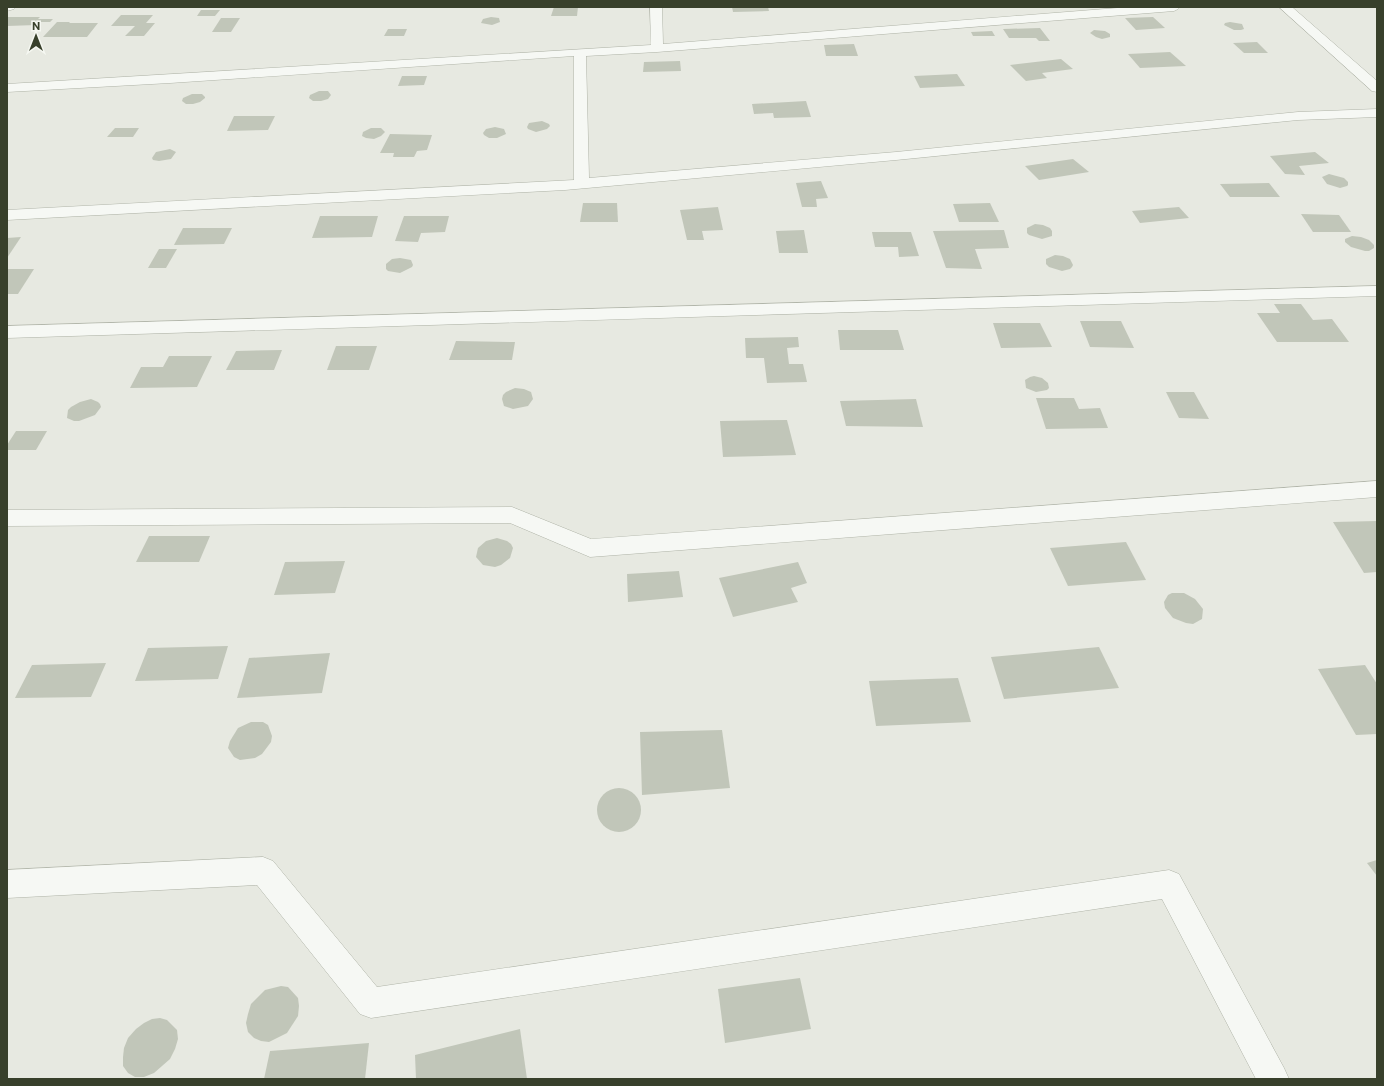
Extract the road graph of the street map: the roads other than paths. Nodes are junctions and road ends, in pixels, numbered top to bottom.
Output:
1 (7, 7) edge
2 (10, 7) edge
3 (656, 7) edge
4 (1174, 7) edge
5 (1285, 7) edge
6 (657, 48) junction
7 (580, 52) junction
8 (7, 88) edge
9 (1377, 88) edge
10 (1377, 113) edge
11 (582, 184) junction
12 (7, 215) edge
13 (1377, 291) edge
14 (7, 332) edge
15 (1377, 489) edge
16 (7, 518) edge
17 (7, 884) edge
18 (1273, 1079) edge

1 - 2 street
3 - 6 street
4 - 6 street
5 - 9 street
6 - 7 street
7 - 8 street
7 - 11 street
10 - 11 street
11 - 12 street
13 - 14 street
15 - 16 street
17 - 18 street

